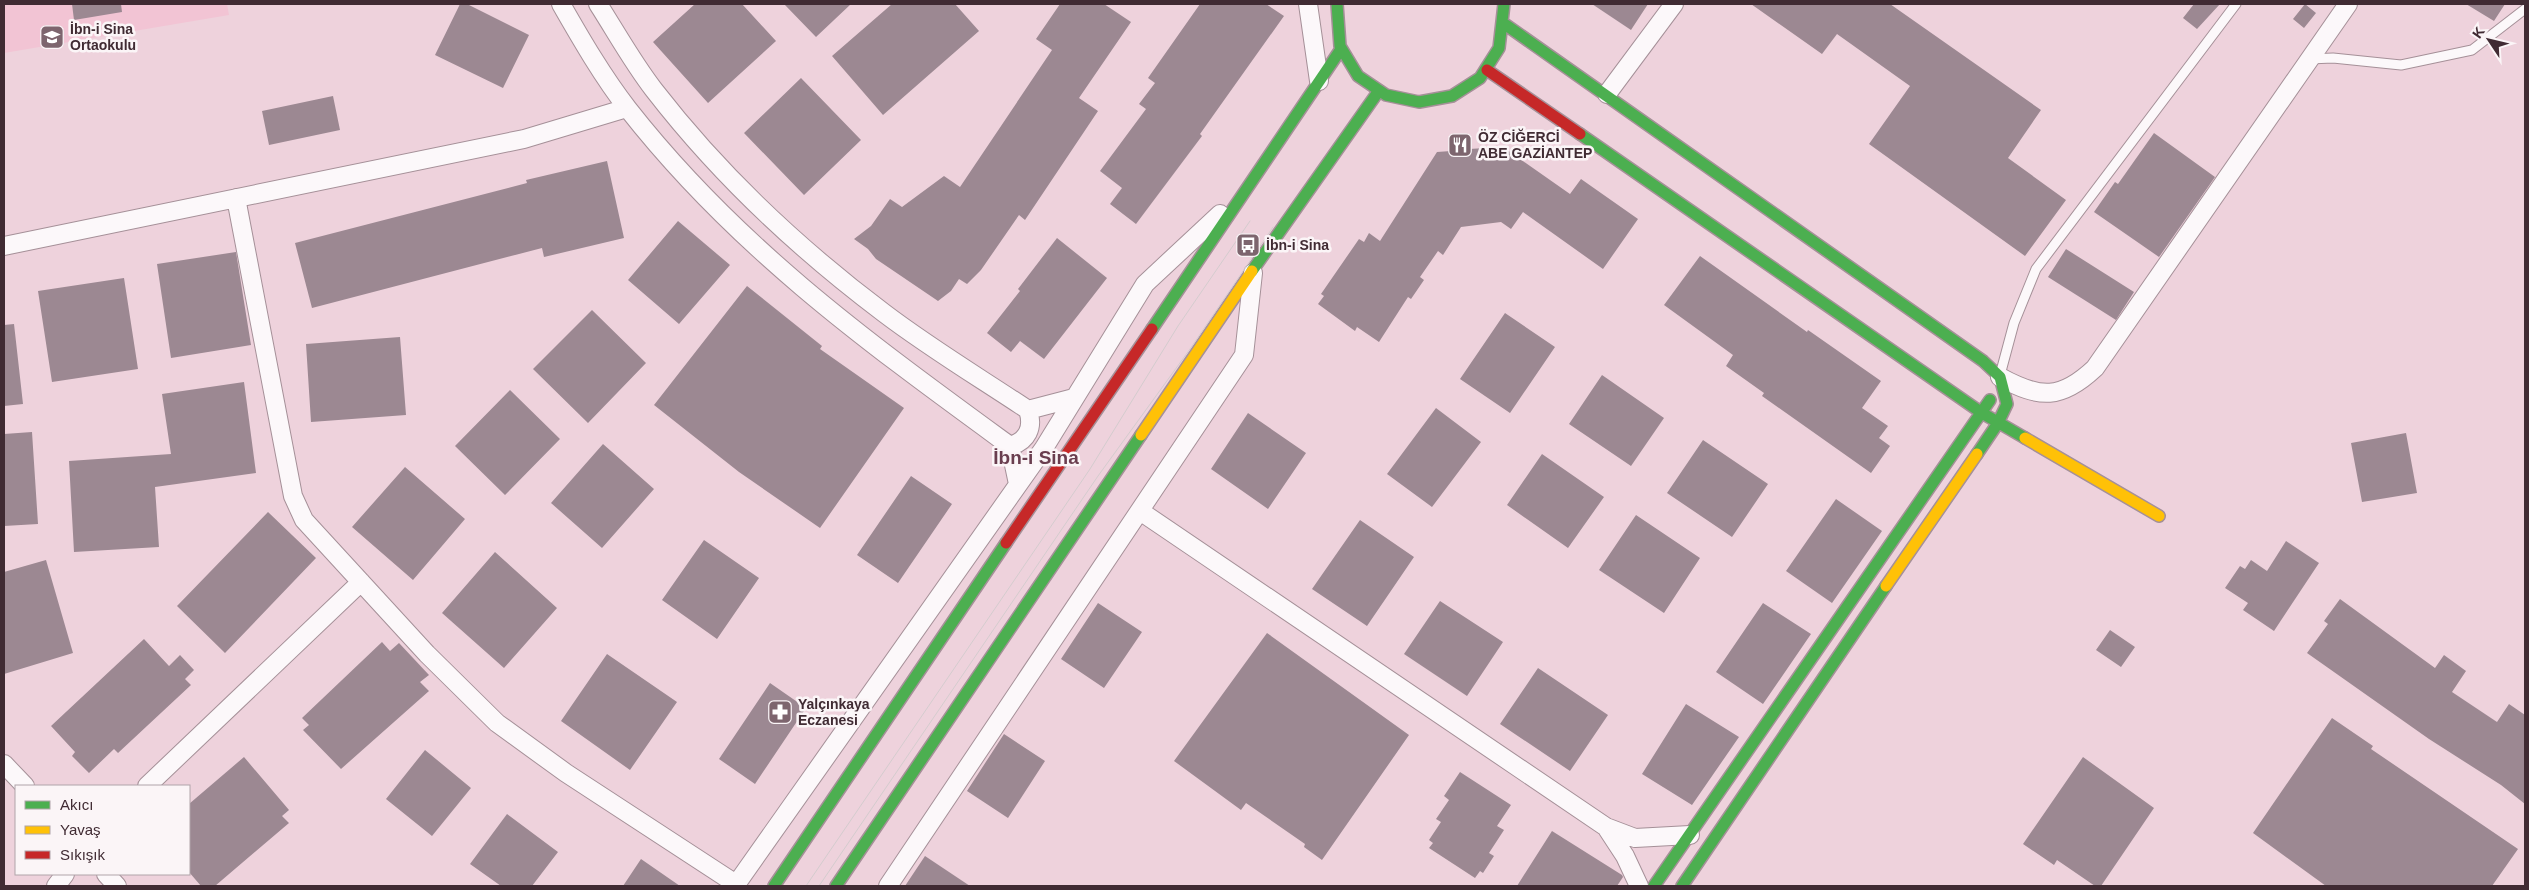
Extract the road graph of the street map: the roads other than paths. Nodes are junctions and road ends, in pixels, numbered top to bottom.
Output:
1 (561, 4) edge
2 (598, 4) edge
3 (1308, 4) edge
4 (1337, 4) edge
5 (1504, 4) edge
6 (1674, 4) edge
7 (2236, 4) edge
8 (2348, 4) edge
9 (2525, 9) edge
10 (1506, 26) junction
11 (1341, 49) junction
12 (2309, 59) junction
13 (1487, 70) junction
14 (1319, 81) junction
15 (1378, 92) junction
16 (1607, 94) junction
17 (627, 108) junction
18 (1246, 189) junction
19 (236, 198) junction
20 (4, 246) edge
21 (1253, 270) junction
22 (2000, 377) junction
23 (1074, 398) junction
24 (1028, 410) junction
25 (1982, 413) junction
26 (1998, 424) junction
27 (1010, 446) junction
28 (1018, 484) junction
29 (1140, 511) junction
30 (2159, 516) dead end
31 (361, 582) junction
32 (4, 764) edge
33 (24, 785) edge
34 (148, 785) edge
35 (1606, 828) junction
36 (1690, 835) junction
37 (64, 875) edge
38 (107, 875) edge
39 (735, 885) edge
40 (56, 886) edge
41 (117, 886) edge
42 (774, 886) edge
43 (836, 886) edge
44 (888, 886) edge
45 (1639, 886) edge
46 (1654, 886) edge
47 (1682, 886) edge

1 - 17 street
2 - 24 street
3 - 14 street
4 - 11 main road
5 - 10 main road
6 - 16 street
7 - 22 lane
8 - 12 street
9 - 12 lane
10 - 13 main road
10 - 16 main road
11 - 14 main road
11 - 15 main road
12 - 22 street
13 - 15 main road
13 - 25 main road
14 - 18 main road
15 - 21 main road
16 - 22 main road
17 - 19 street
17 - 27 street
18 - 23 street
18 - 42 main road
19 - 20 street
19 - 31 street
21 - 29 street
21 - 43 main road
22 - 25 main road
22 - 26 main road
23 - 24 street
23 - 28 street
24 - 27 street
25 - 26 main road
25 - 36 main road
26 - 30 main road
26 - 47 main road
27 - 28 street
28 - 39 street
29 - 35 street
29 - 44 street
31 - 34 street
31 - 39 street
32 - 33 street
35 - 36 street
35 - 45 street
36 - 46 main road
37 - 40 street
38 - 41 street

